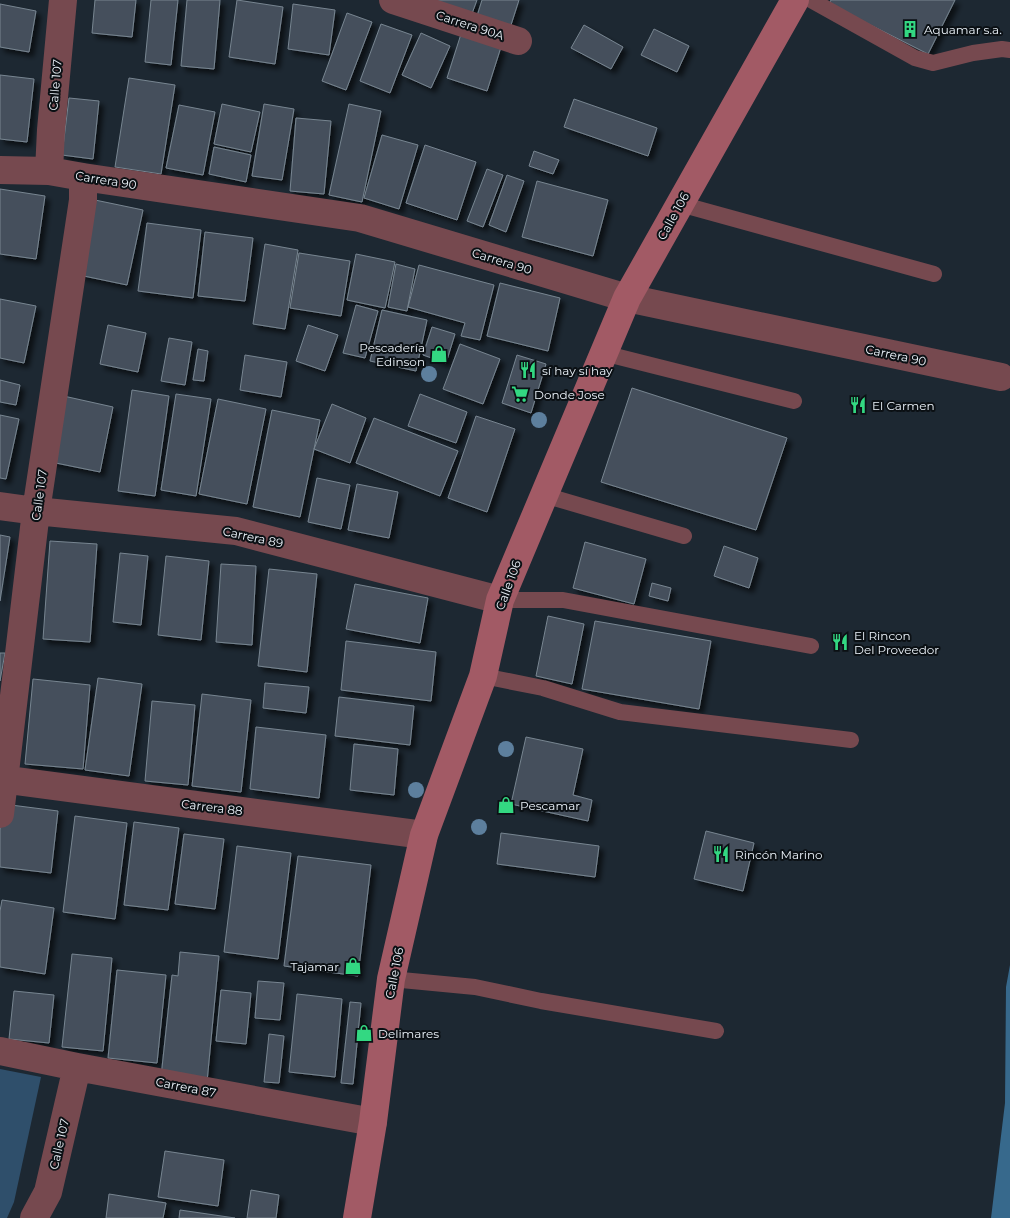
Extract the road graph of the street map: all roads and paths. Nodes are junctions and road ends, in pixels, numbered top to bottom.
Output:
1 (63, 0) edge
2 (394, 0) edge
3 (795, 0) edge
4 (811, 0) edge
5 (518, 42) dead end
6 (1010, 50) edge
7 (0, 170) edge
8 (49, 170) junction
9 (83, 177) junction
10 (680, 204) junction
11 (934, 274) dead end
12 (627, 298) junction
13 (603, 353) junction
14 (1001, 377) dead end
15 (794, 401) dead end
16 (544, 495) junction
17 (0, 506) edge
18 (36, 511) junction
19 (684, 536) dead end
20 (500, 600) junction
21 (811, 646) dead end
22 (483, 676) junction
23 (851, 740) dead end
24 (2, 779) edge
25 (0, 814) edge
26 (424, 834) junction
27 (391, 979) junction
28 (716, 1031) dead end
29 (0, 1051) edge
30 (77, 1067) junction
31 (373, 1122) junction
32 (34, 1218) edge
33 (357, 1218) edge

1 - 8 street, Calle 107
2 - 5 street, Carrera 90A
3 - 10 street, Calle 106
4 - 6 lane
7 - 8 street, Carrera 90
8 - 9 street, Carrera 90
9 - 12 street, Carrera 90
9 - 18 street, Calle 107
10 - 11 lane
10 - 12 street, Calle 106
12 - 13 street, Calle 106
12 - 14 street, Carrera 90
13 - 15 lane
13 - 16 street, Calle 106
16 - 19 lane
16 - 20 street, Calle 106
17 - 18 street, Carrera 89
18 - 20 street, Carrera 89
18 - 24 street, Calle 107
20 - 21 lane
20 - 22 street, Calle 106
22 - 23 lane
22 - 26 street, Calle 106
24 - 25 street, Calle 107
24 - 26 street, Carrera 88
26 - 27 street, Calle 106
27 - 28 lane
27 - 31 street, Calle 106
29 - 30 street, Carrera 87
30 - 31 street, Carrera 87
30 - 32 street, Calle 107
31 - 33 street, Calle 106

